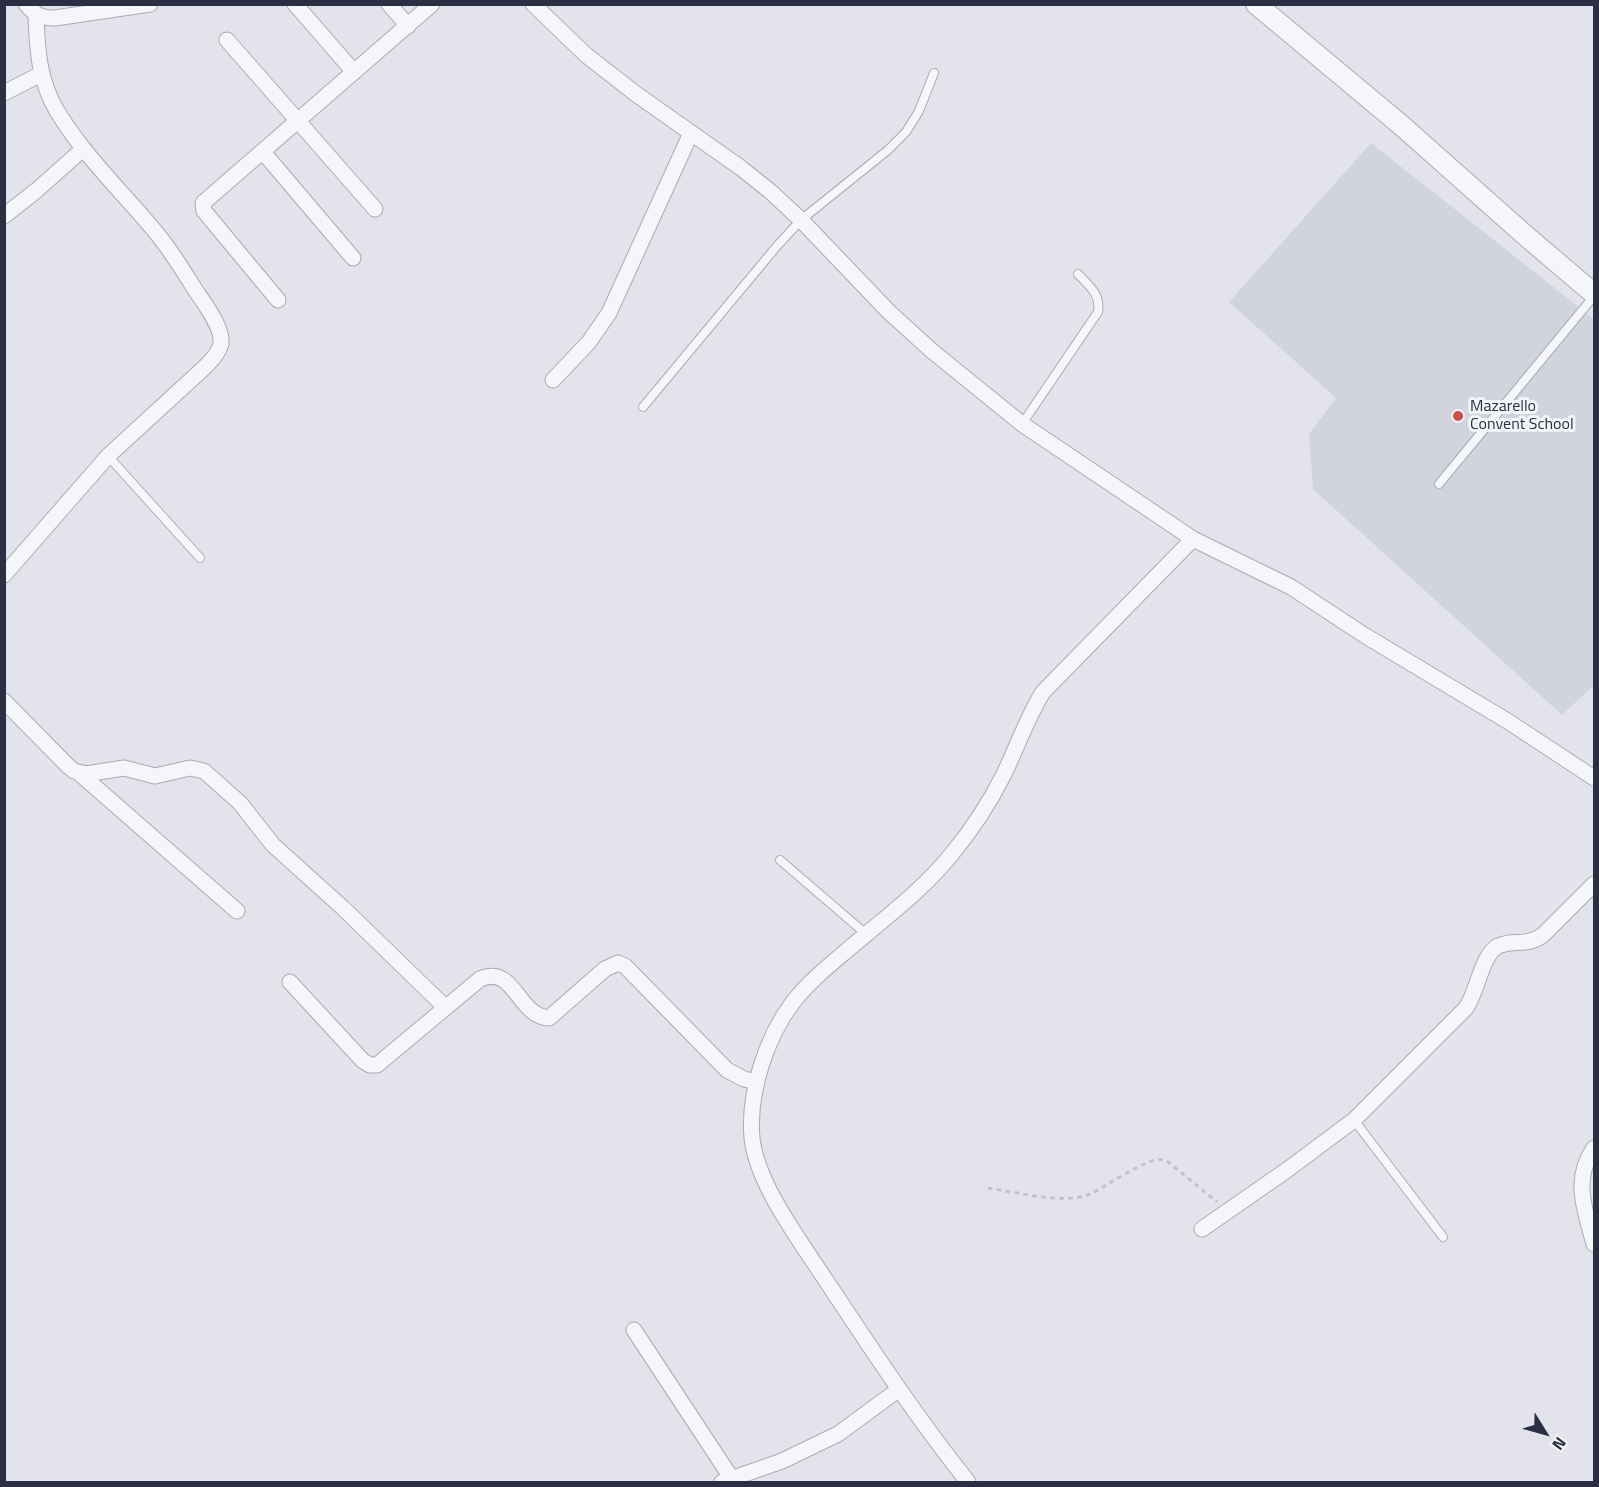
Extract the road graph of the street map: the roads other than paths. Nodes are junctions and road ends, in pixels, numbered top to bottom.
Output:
1 (150, 4) edge
2 (295, 4) edge
3 (389, 4) edge
4 (432, 4) edge
5 (533, 4) edge
6 (1256, 4) edge
7 (31, 10) edge
8 (408, 26) junction
9 (227, 40) dead end
10 (354, 72) junction
11 (934, 73) dead end
12 (41, 74) junction
13 (4, 93) edge
14 (299, 121) junction
15 (691, 133) junction
16 (83, 149) junction
17 (263, 152) junction
18 (375, 209) dead end
19 (4, 216) edge
20 (801, 220) junction
21 (353, 258) dead end
22 (1078, 274) dead end
23 (1594, 294) edge
24 (278, 300) dead end
25 (553, 380) dead end
26 (643, 407) dead end
27 (1022, 424) junction
28 (108, 456) junction
29 (1439, 484) dead end
30 (1193, 539) junction
31 (200, 558) dead end
32 (4, 575) edge
33 (4, 701) edge
34 (79, 773) junction
35 (1594, 778) edge
36 (780, 860) dead end
37 (1594, 884) edge
38 (237, 911) dead end
39 (866, 934) junction
40 (290, 982) dead end
41 (445, 1007) junction
42 (757, 1082) junction
43 (1354, 1120) junction
44 (1594, 1148) edge
45 (1202, 1229) dead end
46 (1443, 1237) dead end
47 (1594, 1244) edge
48 (634, 1330) dead end
49 (898, 1390) junction
50 (727, 1481) edge
51 (968, 1482) edge

1 - 7 street
2 - 10 street
3 - 8 street
4 - 8 street
5 - 15 street
6 - 23 street
7 - 12 street
8 - 10 street
9 - 14 street
10 - 14 street
11 - 20 lane
12 - 13 street
12 - 16 street
14 - 17 street
14 - 18 street
15 - 20 street
15 - 25 street
16 - 19 street
16 - 28 street
17 - 21 street
17 - 24 street
20 - 26 lane
20 - 27 street
22 - 27 lane
23 - 29 lane
27 - 30 street
28 - 31 lane
28 - 32 street
30 - 35 street
30 - 39 street
33 - 34 street
34 - 38 street
34 - 41 street
36 - 39 lane
37 - 43 street
39 - 42 street
40 - 41 street
41 - 42 street
42 - 49 street
43 - 45 street
43 - 46 lane
44 - 47 street
48 - 50 street
49 - 50 street
49 - 51 street

